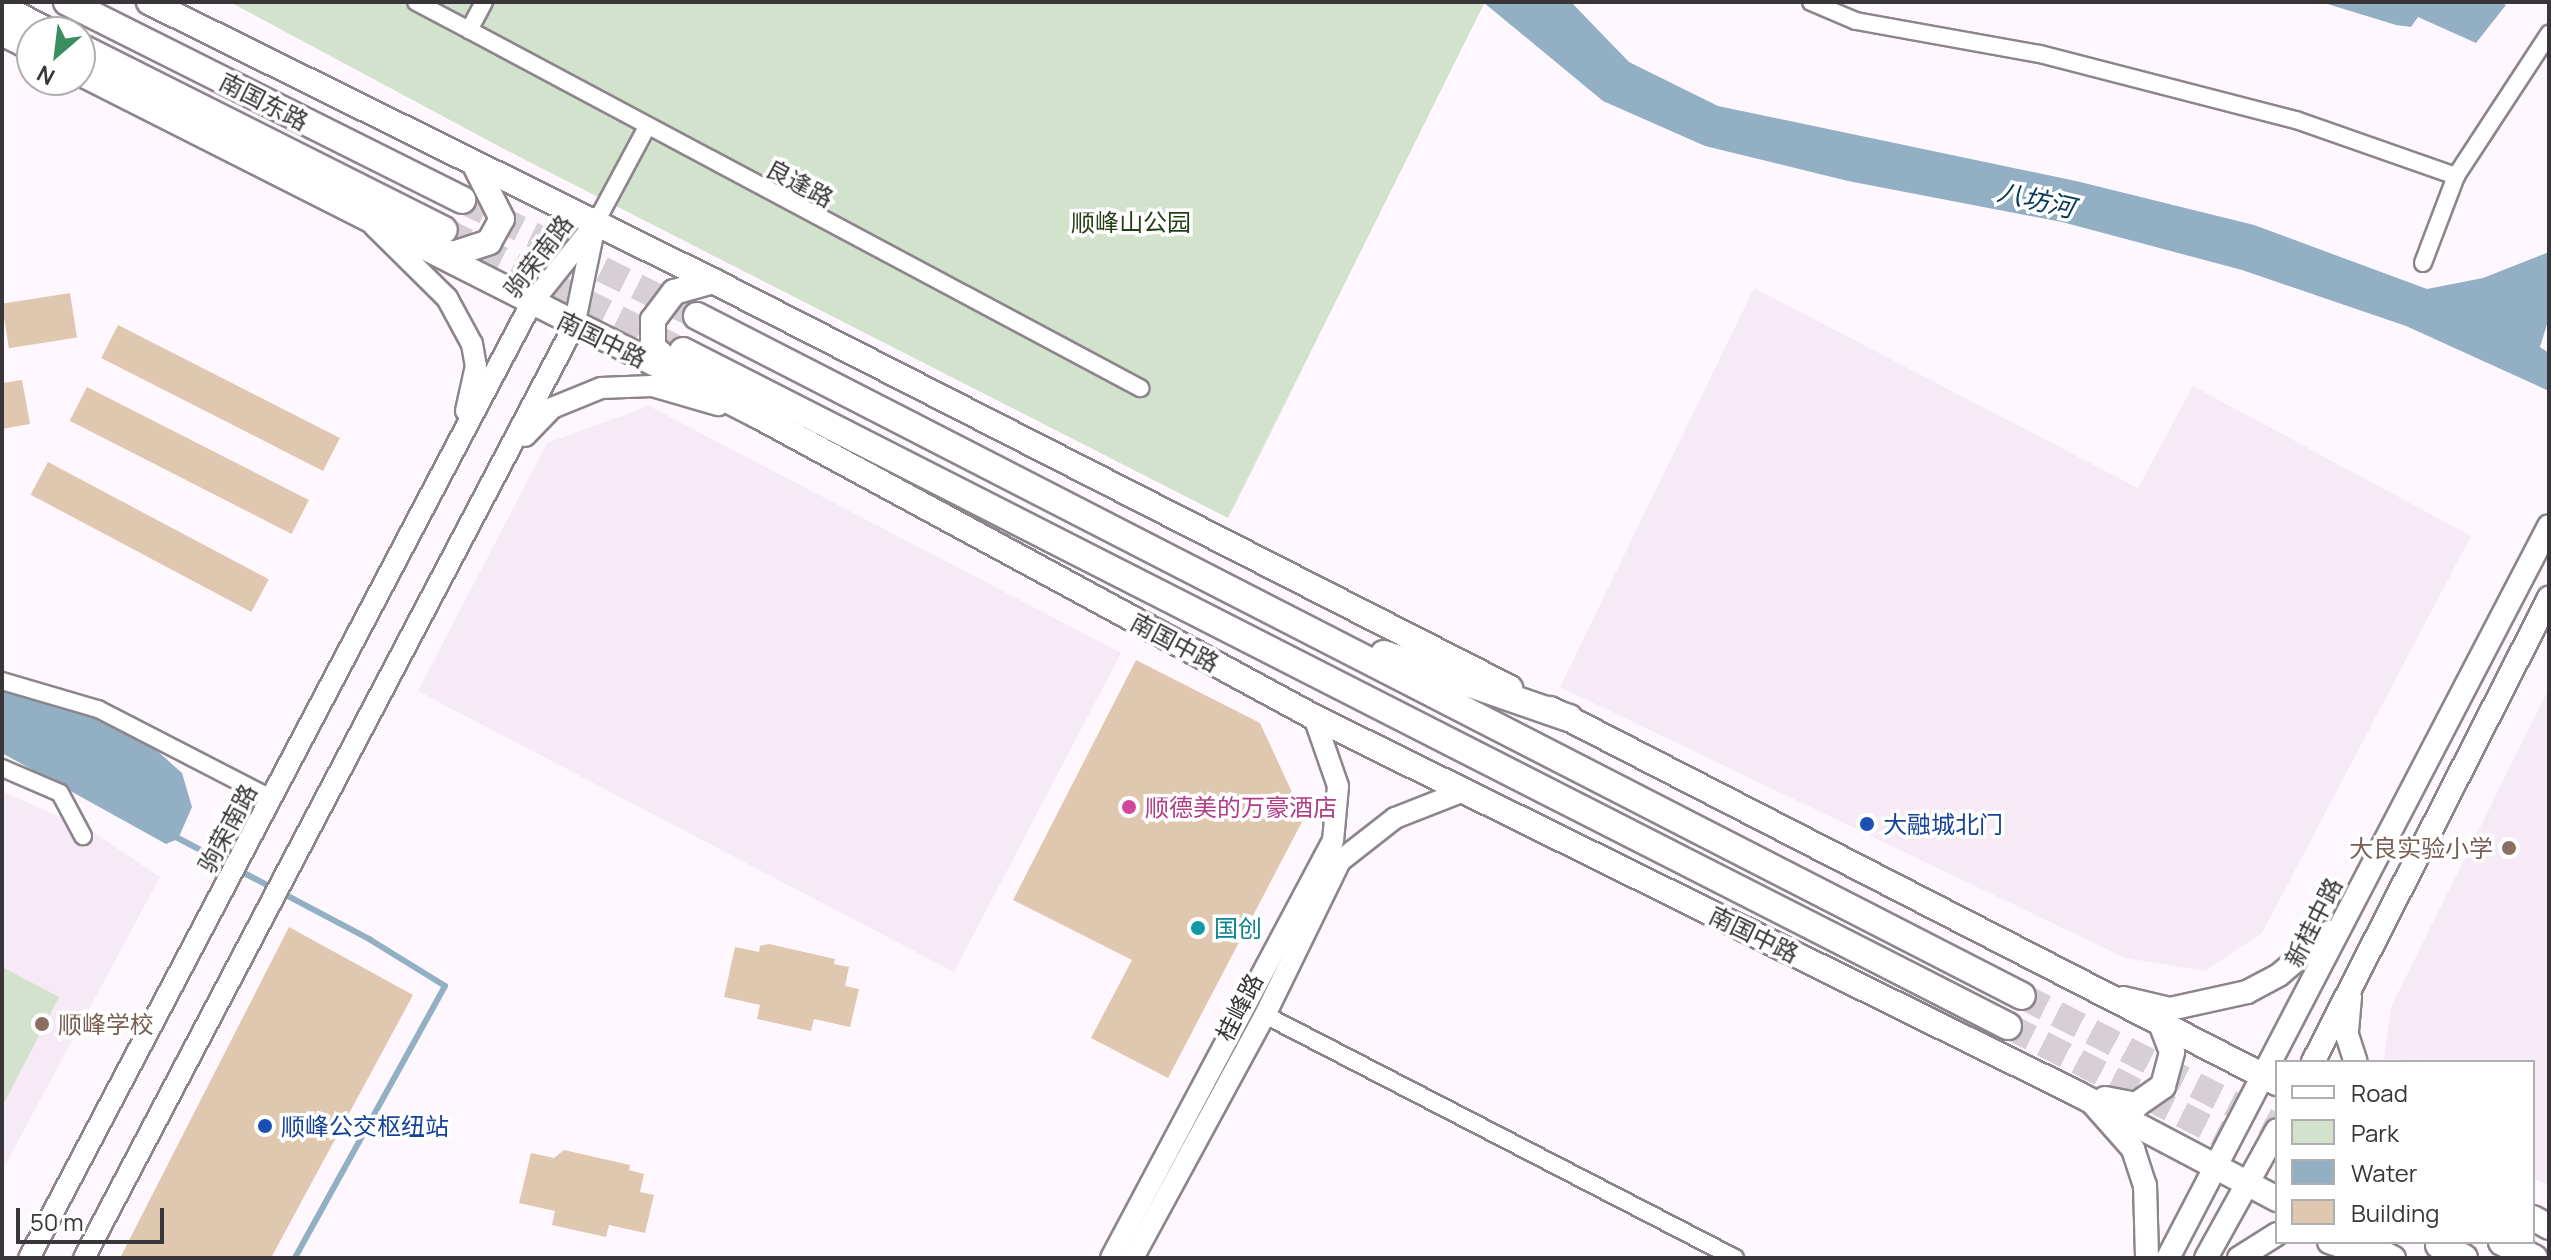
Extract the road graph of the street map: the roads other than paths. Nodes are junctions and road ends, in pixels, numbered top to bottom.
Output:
1 (67, 2) edge
2 (149, 2) edge
3 (416, 2) edge
4 (484, 2) edge
5 (1811, 2) edge
6 (469, 30) junction
7 (2549, 34) edge
8 (96, 55) edge
9 (96, 81) edge
10 (646, 129) junction
11 (475, 165) junction
12 (2456, 176) junction
13 (462, 200) tunnel mouth
14 (368, 221) junction
15 (595, 224) junction
16 (444, 230) tunnel mouth
17 (412, 243) junction
18 (2423, 263) dead end
19 (713, 281) junction
20 (531, 304) junction
21 (697, 316) tunnel mouth
22 (574, 326) junction
23 (683, 351) tunnel mouth
24 (701, 388) junction
25 (1140, 388) dead end
26 (758, 416) junction
27 (453, 453) junction
28 (494, 478) junction
29 (2549, 526) edge
30 (2549, 598) edge
31 (1294, 623) junction
32 (2, 681) edge
33 (1314, 717) junction
34 (1569, 718) junction
35 (2, 768) edge
36 (1464, 791) junction
37 (272, 799) junction
38 (83, 836) dead end
39 (2344, 917) junction
40 (2350, 988) junction
41 (2022, 996) tunnel mouth
42 (2116, 997) junction
43 (1265, 1015) junction
44 (2160, 1020) junction
45 (2008, 1026) tunnel mouth
46 (2278, 1060) edge
47 (2314, 1060) edge
48 (2355, 1060) edge
49 (2269, 1079) edge
50 (2081, 1095) junction
51 (2275, 1134) edge
52 (2216, 1168) junction
53 (2248, 1184) junction
54 (2275, 1198) edge
55 (2275, 1235) edge
56 (2335, 1244) edge
57 (2365, 1244) edge
58 (2506, 1244) edge
59 (2439, 1245) dead end
60 (1136, 1257) edge
61 (29, 1258) edge
62 (84, 1258) edge
63 (1111, 1258) edge
64 (1735, 1258) edge
65 (2147, 1258) edge
66 (2168, 1258) edge
67 (2206, 1258) edge
68 (2239, 1258) edge
69 (2375, 1258) edge
70 (2393, 1258) edge
71 (2464, 1258) edge
72 (2534, 1258) edge

1 - 13 highway, 南国东路
2 - 11 main road
3 - 6 street, 良逢路
4 - 6 street
5 - 12 street
6 - 10 street, 良逢路
7 - 12 street
8 - 16 highway, 南国东路
9 - 14 main road, 南国中路
10 - 15 street
10 - 25 street, 良逢路
11 - 15 main road
11 - 17 main road
12 - 18 street
14 - 17 main road, 南国中路
14 - 27 street
15 - 19 main road
15 - 20 street, 驹荣南路
15 - 22 street, 驹荣南路
17 - 20 main road, 南国中路
19 - 24 main road
19 - 34 main road
20 - 22 main road, 南国中路
20 - 27 street, 驹荣南路
21 - 31 highway
22 - 24 main road, 南国中路
22 - 28 street, 驹荣南路
23 - 45 highway, 南国中路
24 - 26 main road, 南国中路
26 - 28 street
26 - 33 main road, 南国中路
27 - 37 street, 驹荣南路
28 - 62 street, 驹荣南路
29 - 39 main road, 新桂中路
30 - 40 main road
31 - 34 highway
31 - 41 highway
32 - 37 street
33 - 36 main road, 南国中路
33 - 63 street
34 - 42 main road
35 - 38 street
36 - 43 street, 桂峰路
36 - 50 main road, 南国中路
37 - 61 street, 驹荣南路
39 - 42 main road
39 - 46 main road, 新桂中路
40 - 47 main road
40 - 48 main road
42 - 44 main road
43 - 60 street, 桂峰路
43 - 64 street
44 - 49 main road
44 - 50 main road
49 - 52 main road, 新桂中路
50 - 52 main road, 南国中路
50 - 65 main road
51 - 53 main road
52 - 53 main road, 南国中路
52 - 66 main road, 新桂中路
53 - 54 main road, 南国中路
53 - 67 main road
55 - 68 main road
56 - 69 main road
57 - 70 main road
58 - 72 highway
59 - 71 highway

